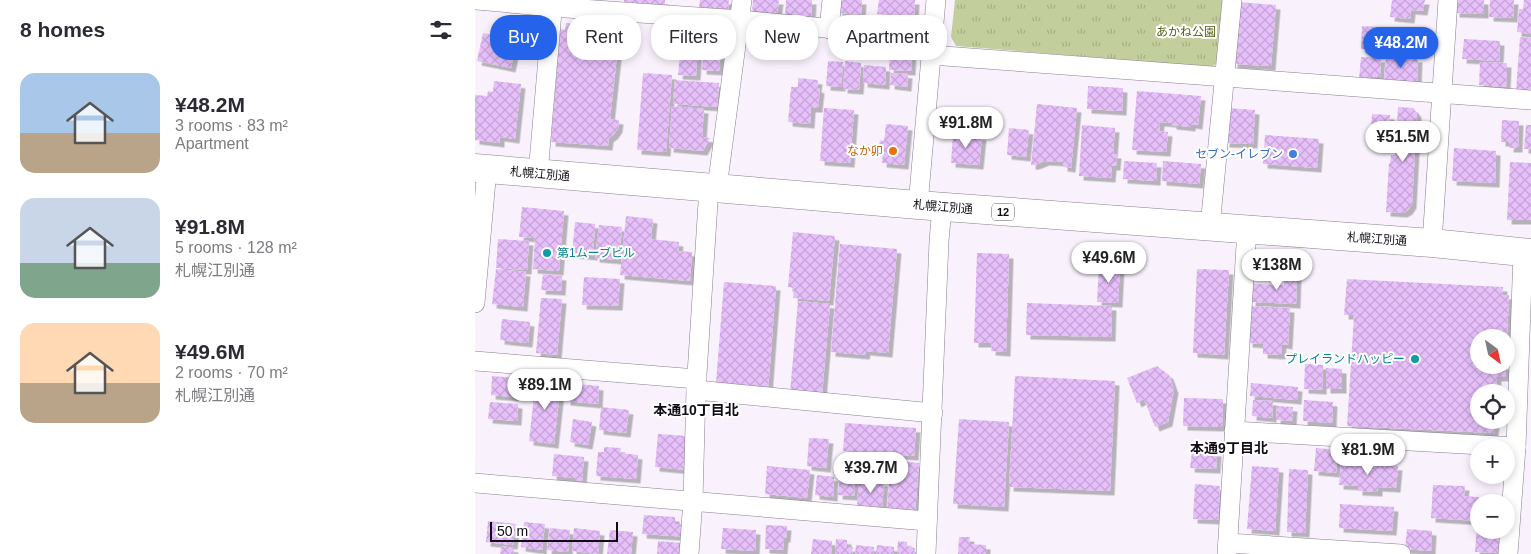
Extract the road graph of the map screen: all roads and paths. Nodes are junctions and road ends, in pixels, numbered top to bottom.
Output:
1 (477, 0) edge
2 (742, 0) edge
3 (832, 0) edge
4 (936, 0) edge
5 (1232, 0) edge
6 (1448, 0) edge
7 (552, 4) edge
8 (616, 6) edge
9 (830, 15) edge
10 (934, 15) edge
11 (741, 20) junction
12 (828, 29) edge
13 (947, 49) edge
14 (931, 60) edge
15 (1224, 77) junction
16 (1442, 92) junction
17 (1531, 100) edge
18 (481, 168) edge
19 (538, 174) junction
20 (713, 188) junction
21 (930, 206) junction
22 (1210, 227) junction
23 (1247, 229) junction
24 (1432, 243) junction
25 (1527, 253) edge
26 (475, 303) edge
27 (475, 361) edge
28 (697, 385) junction
29 (933, 414) junction
30 (1233, 430) junction
31 (1521, 452) edge
32 (475, 482) edge
33 (693, 500) junction
34 (927, 521) junction
35 (1228, 548) edge
36 (689, 554) edge
37 (926, 554) edge
38 (1401, 554) edge
39 (1508, 554) edge

1 - 7 street
2 - 11 street
3 - 9 street
4 - 10 street
5 - 15 street
6 - 16 street
7 - 8 street
7 - 19 street
8 - 11 street
11 - 12 street
11 - 20 street
13 - 15 street
14 - 21 street
15 - 16 street
15 - 22 street
16 - 17 street
16 - 24 street
18 - 19 highway, 札幌江別通 / 12
18 - 26 street
19 - 20 highway, 札幌江別通 / 12
20 - 21 highway, 札幌江別通 / 12
20 - 28 street
21 - 22 highway, 札幌江別通 / 12
21 - 29 street
22 - 23 highway, 札幌江別通 / 12
23 - 24 highway, 札幌江別通 / 12
23 - 30 street
24 - 25 highway, 札幌江別通 / 12
25 - 31 street
27 - 28 street
28 - 29 street
28 - 33 street
29 - 34 street
30 - 31 street
30 - 35 street
31 - 39 street
32 - 33 street
33 - 34 street
33 - 36 street
34 - 37 street
35 - 38 street

